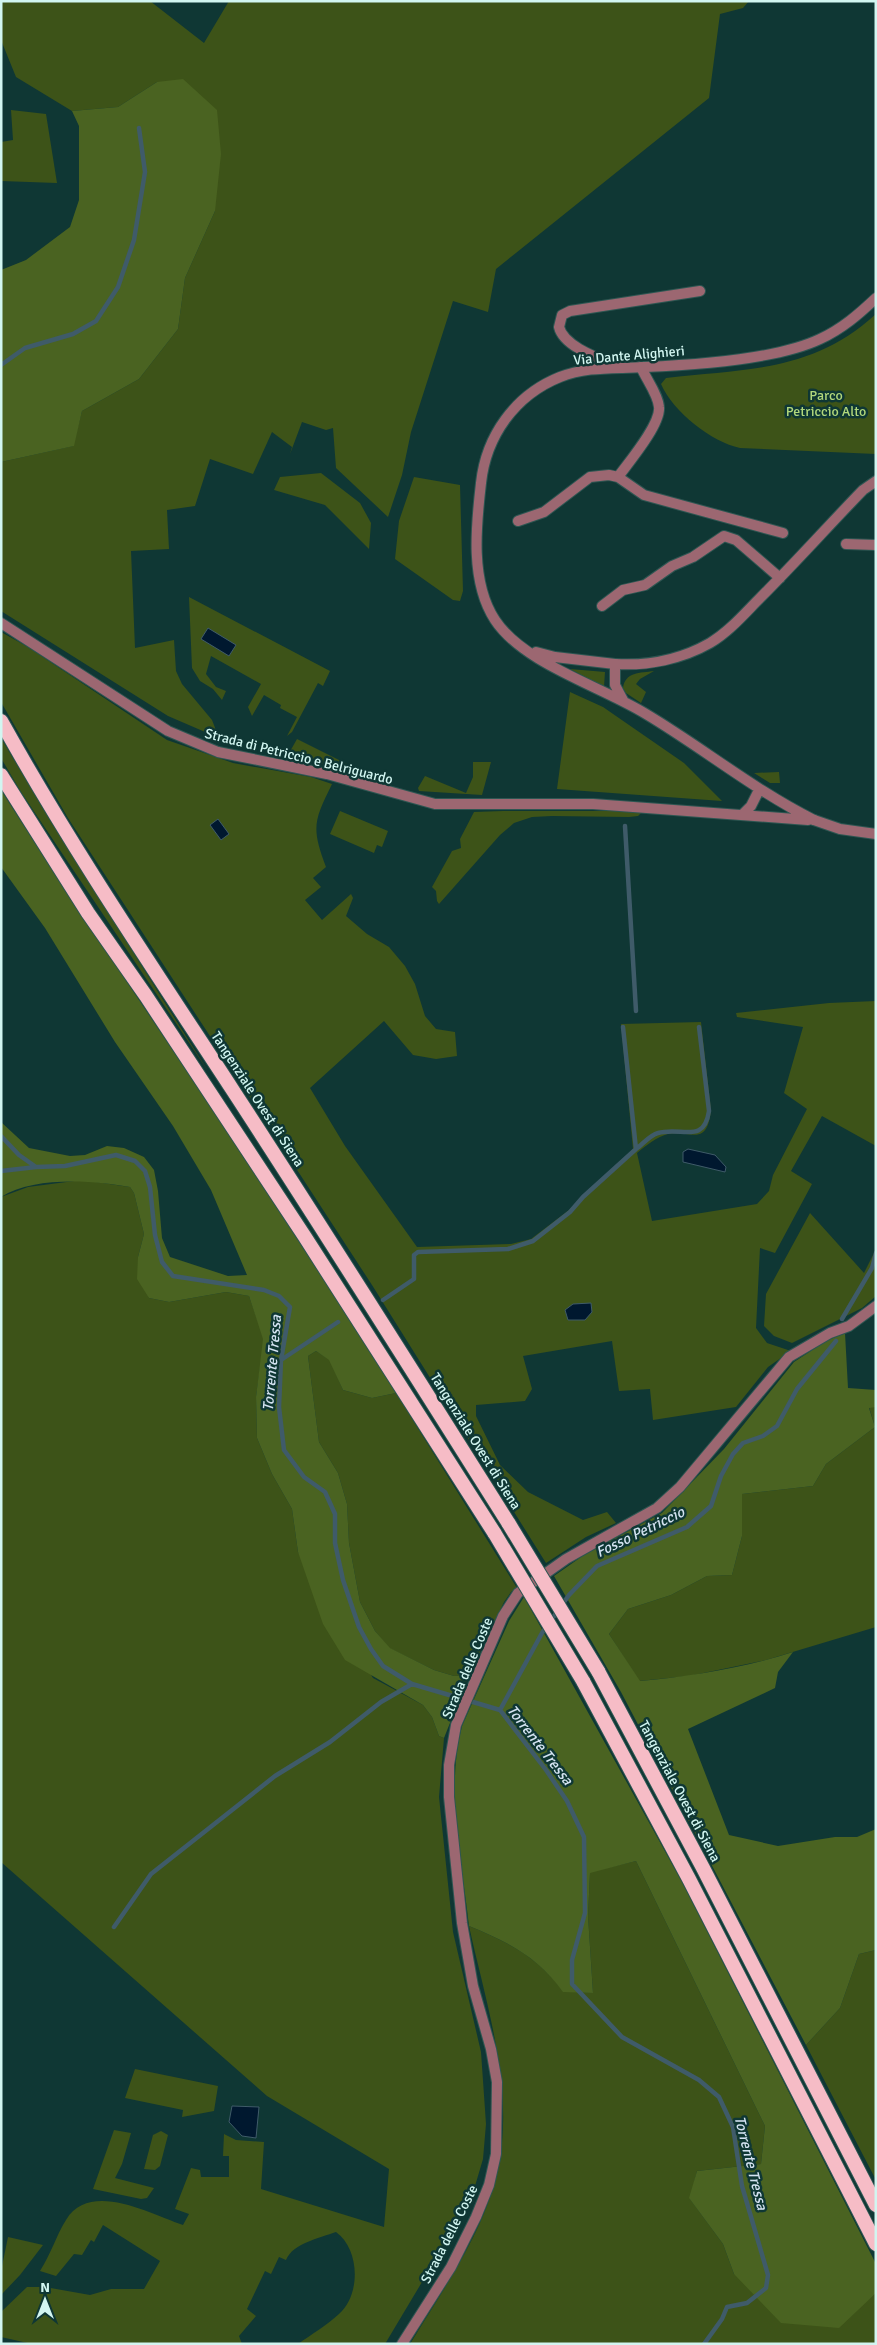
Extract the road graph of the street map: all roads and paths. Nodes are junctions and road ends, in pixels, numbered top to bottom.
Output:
1 (700, 292) dead end
2 (876, 298) edge
3 (641, 367) junction
4 (623, 368) junction
5 (618, 477) junction
6 (876, 481) edge
7 (518, 521) dead end
8 (783, 533) dead end
9 (846, 544) dead end
10 (876, 545) edge
11 (780, 578) junction
12 (602, 606) dead end
13 (1, 623) edge
14 (518, 643) junction
15 (615, 664) junction
16 (623, 700) junction
17 (1, 721) edge
18 (1, 776) edge
19 (759, 790) junction
20 (743, 814) junction
21 (814, 820) junction
22 (876, 834) edge
23 (876, 1306) edge
24 (876, 2205) edge
25 (876, 2244) edge
26 (402, 2344) edge

1 - 4 street
2 - 3 street, Via Dante Alighieri
3 - 4 street, Via Dante Alighieri
3 - 5 street
4 - 14 street, Via Dante Alighieri
5 - 7 street
5 - 8 street
6 - 11 street, Via Dante Alighieri
9 - 10 street
11 - 12 street
11 - 15 street, Via Dante Alighieri
13 - 20 street, Strada di Petriccio e Belriguardo
14 - 15 street, Via Dante Alighieri
14 - 16 street, Via Dante Alighieri
15 - 16 street
16 - 19 street, Via Dante Alighieri
17 - 24 highway, Tangenziale Ovest di Siena, bridge
18 - 25 highway, bridge
19 - 20 street
19 - 21 street, Strada di Petriccio e Belriguardo
20 - 21 street, Strada di Petriccio e Belriguardo
21 - 22 street, Strada di Petriccio e Belriguardo
23 - 26 street, Strada delle Coste

